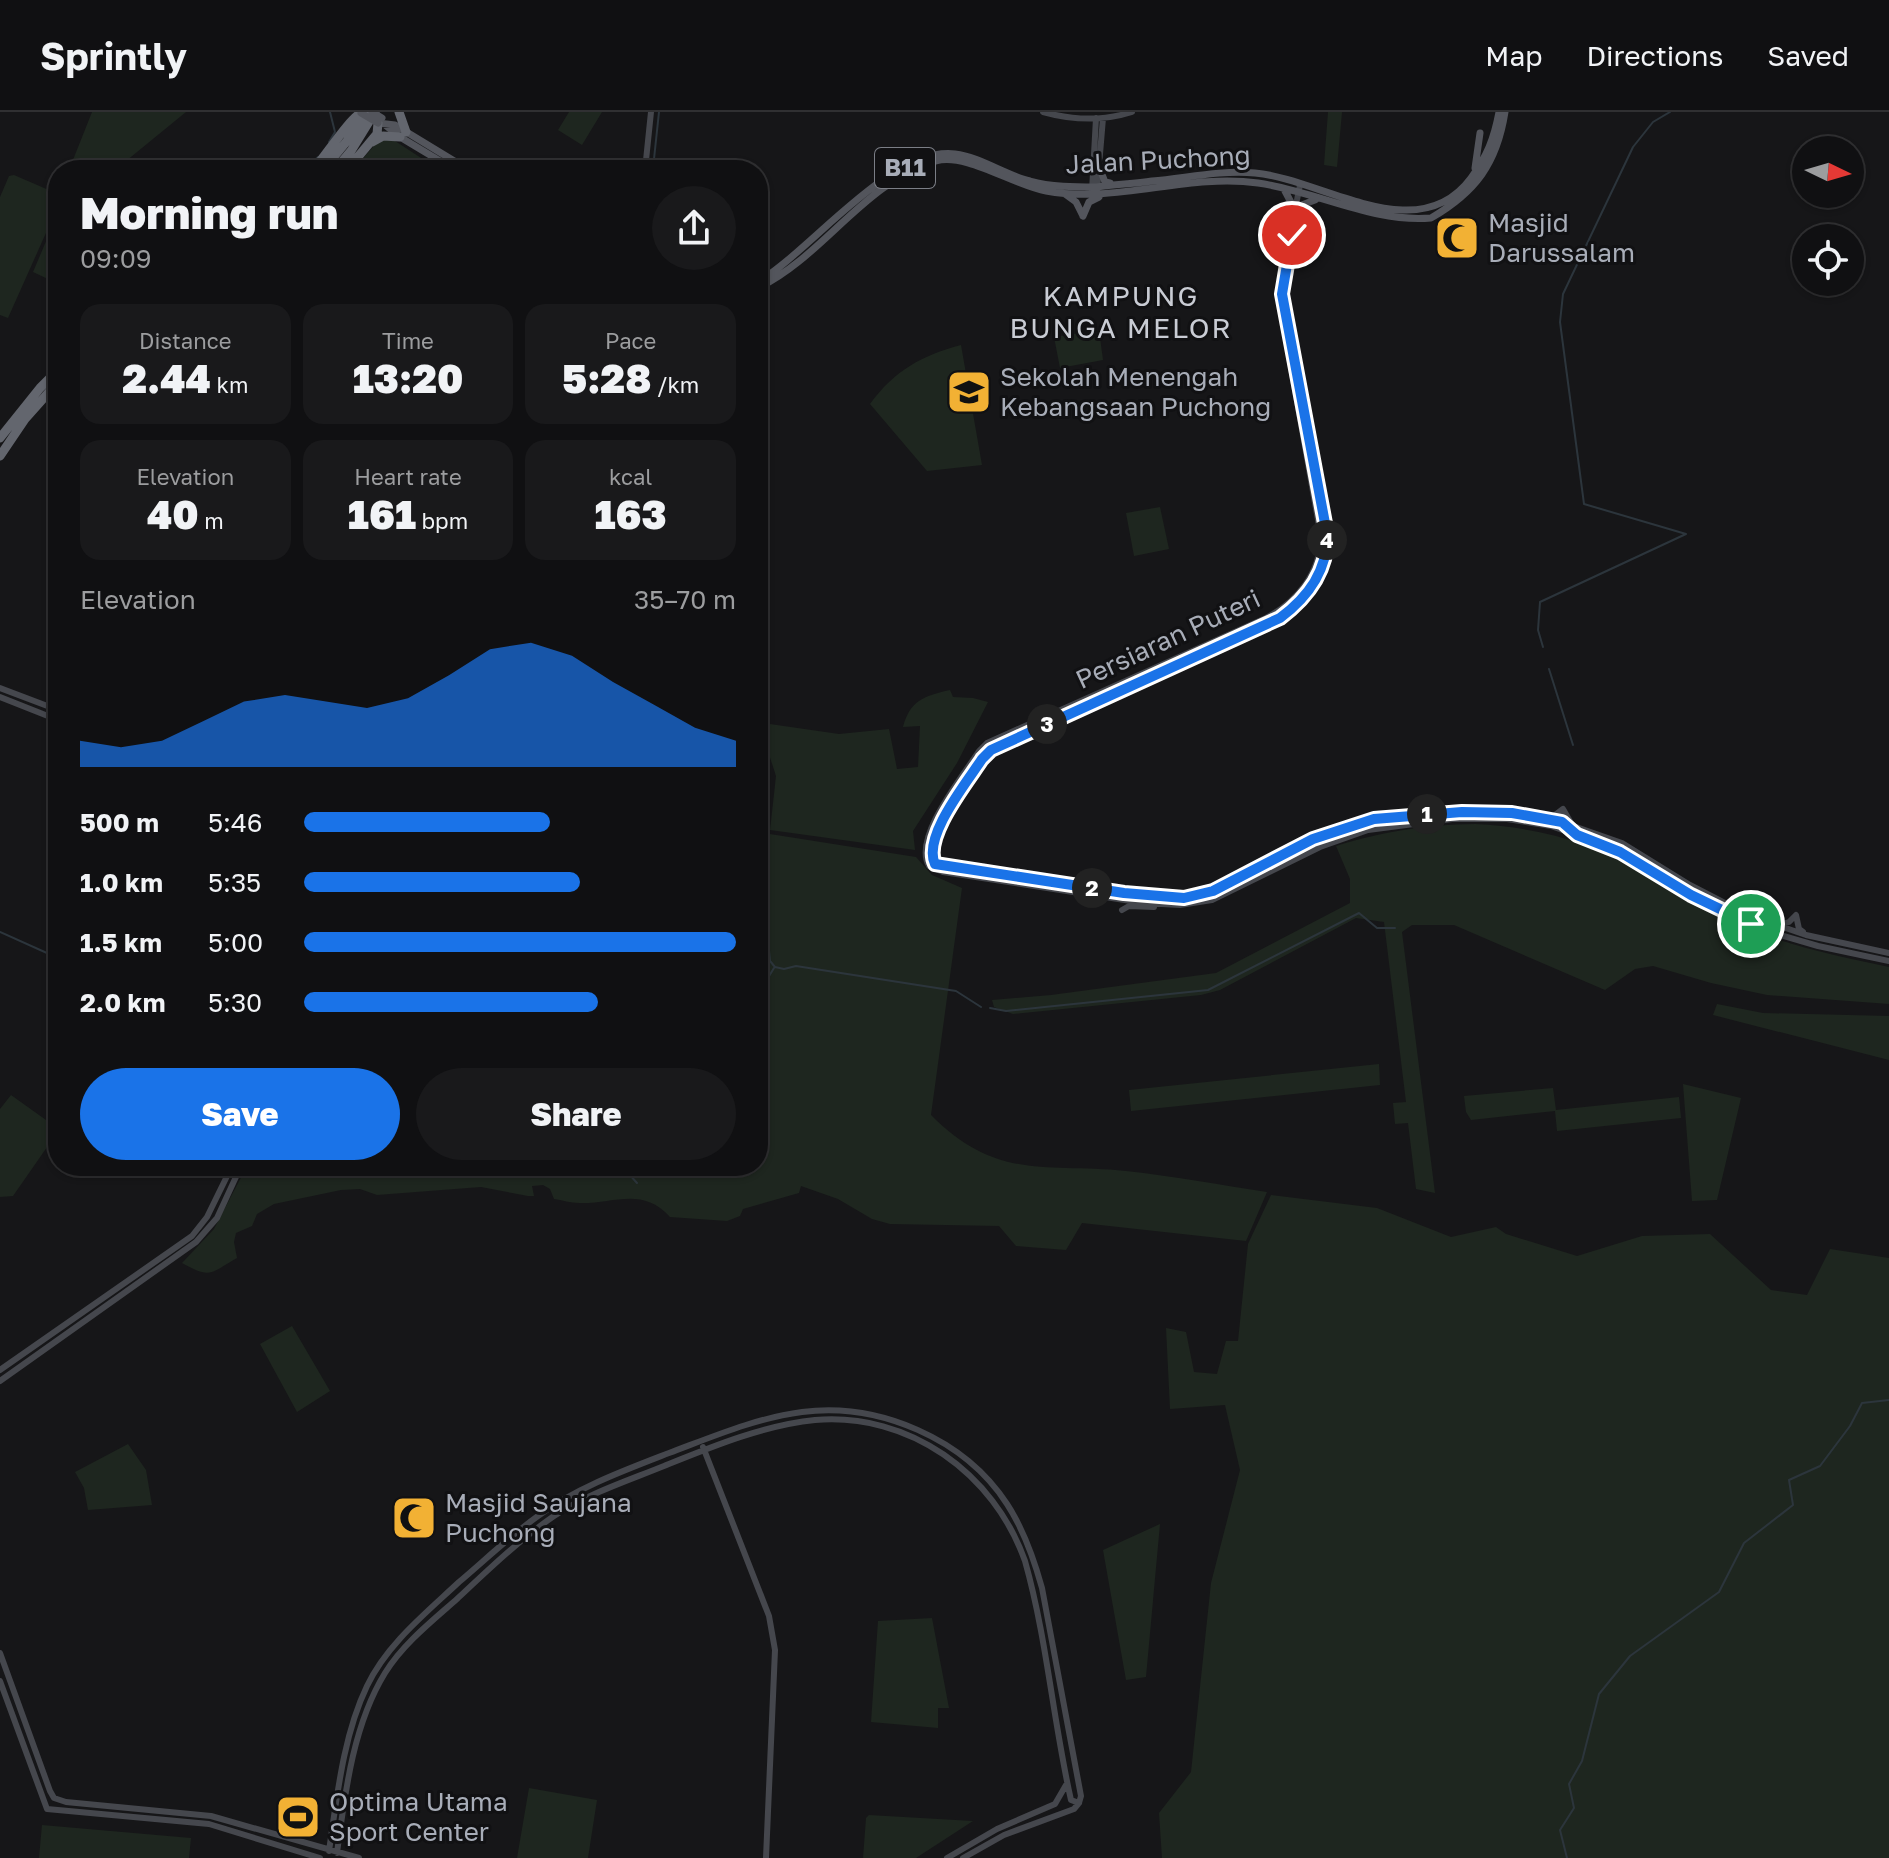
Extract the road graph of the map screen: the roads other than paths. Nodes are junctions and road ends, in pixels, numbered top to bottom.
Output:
1 (345, 112) edge
2 (393, 112) edge
3 (399, 112) edge
4 (651, 112) edge
5 (1043, 112) edge
6 (1132, 112) edge
7 (1502, 112) edge
8 (372, 116) edge
9 (1100, 118) junction
10 (1480, 133) dead end
11 (403, 135) junction
12 (339, 139) junction
13 (369, 143) junction
14 (321, 160) edge
15 (331, 160) edge
16 (343, 160) edge
17 (355, 160) edge
18 (443, 160) edge
19 (646, 160) edge
20 (1099, 167) junction
21 (1466, 184) junction
22 (1117, 189) junction
23 (1283, 189) junction
24 (1300, 189) junction
25 (1094, 191) junction
26 (1061, 193) junction
27 (1321, 200) junction
28 (1297, 208) junction
29 (768, 275) edge
30 (768, 282) edge
31 (48, 380) edge
32 (1297, 389) junction
33 (48, 393) edge
34 (0, 438) edge
35 (0, 456) edge
36 (0, 688) edge
37 (0, 697) edge
38 (48, 706) edge
39 (48, 716) edge
40 (1562, 822) junction
41 (1551, 823) junction
42 (1573, 825) junction
43 (1577, 834) junction
44 (1161, 905) junction
45 (1122, 910) dead end
46 (1778, 926) junction
47 (1806, 935) junction
48 (1889, 953) edge
49 (1889, 961) edge
50 (227, 1176) edge
51 (236, 1176) edge
52 (0, 1370) edge
53 (0, 1381) edge
54 (701, 1441) junction
55 (705, 1450) junction
56 (0, 1653) edge
57 (0, 1681) edge
58 (1067, 1781) junction
59 (1079, 1803) junction
60 (198, 1814) junction
61 (190, 1822) junction
62 (209, 1824) junction
63 (331, 1833) junction
64 (339, 1837) junction
65 (311, 1845) junction
66 (332, 1855) edge
67 (355, 1857) edge
68 (319, 1858) edge
69 (766, 1858) edge
70 (947, 1858) edge
71 (963, 1858) edge

1 - 12 highway
2 - 8 highway
3 - 11 highway
4 - 19 street
5 - 9 street
6 - 9 street
7 - 21 main road, Jalan Puchong / B11
7 - 27 main road, Jalan Puchong / B11
8 - 11 main road
8 - 12 highway
8 - 13 highway
8 - 15 highway
8 - 16 highway
9 - 20 street
9 - 25 street
10 - 21 main road
11 - 13 highway
11 - 18 main road
12 - 14 highway
13 - 17 highway
20 - 22 main road
20 - 25 street
21 - 24 main road, Jalan Puchong / B11
22 - 23 main road, Jalan Puchong / B11
22 - 24 main road, Jalan Puchong / B11
22 - 25 main road, Jalan Puchong / B11
22 - 26 main road
23 - 24 main road, Jalan Puchong / B11
23 - 28 main road
24 - 27 main road, Jalan Puchong / B11
24 - 28 street
25 - 26 main road, Jalan Puchong / B11
25 - 29 main road, Jalan Puchong / B11
26 - 30 main road, Jalan Puchong / B11
27 - 28 main road
28 - 32 street
31 - 34 highway
32 - 41 street, Persiaran Puteri
32 - 44 street, Persiaran Puteri
33 - 35 highway
36 - 38 street
37 - 39 street
40 - 41 street, Persiaran Puteri
40 - 42 street, Persiaran Puteri
40 - 43 street
41 - 42 street
41 - 43 street, Persiaran Puteri
41 - 44 street, Persiaran Puteri
42 - 46 street, Persiaran Puteri
43 - 49 street, Persiaran Puteri
44 - 45 street
46 - 47 street, Persiaran Puteri
46 - 47 street
47 - 48 street, Persiaran Puteri
50 - 52 street
51 - 53 street
54 - 55 street
54 - 59 street
54 - 63 street
55 - 58 street
55 - 64 street
55 - 69 street
56 - 60 street
57 - 61 street
58 - 59 street
58 - 70 street
59 - 71 street
60 - 61 street
60 - 62 street
60 - 65 street
61 - 62 street
62 - 68 street
63 - 65 street
63 - 66 street
64 - 66 street
64 - 67 street
65 - 66 street
66 - 67 street
66 - 68 street

